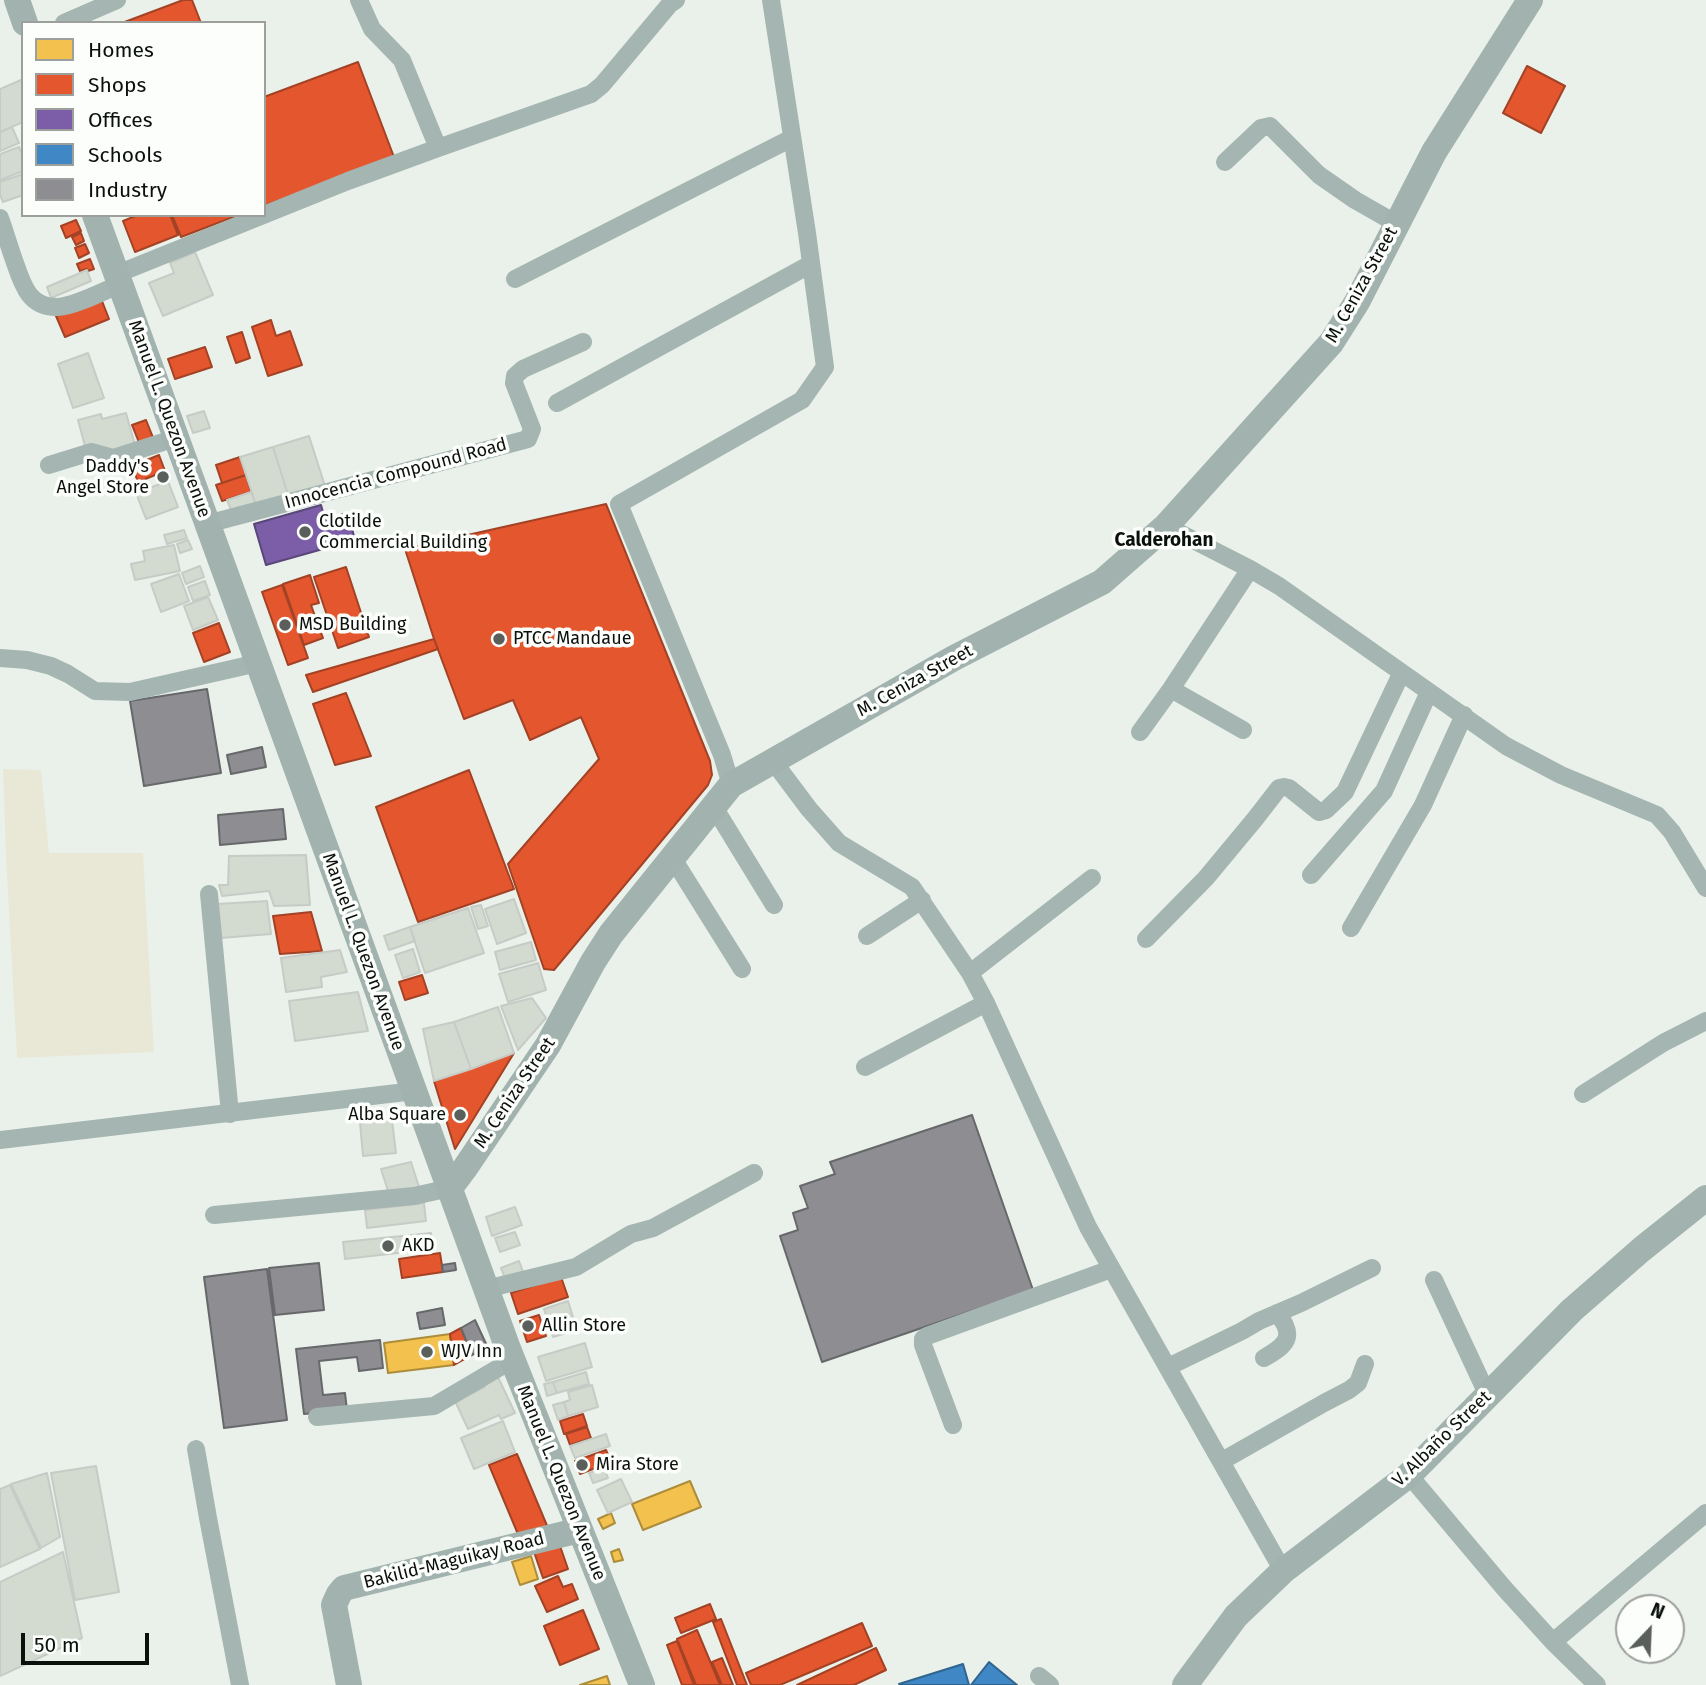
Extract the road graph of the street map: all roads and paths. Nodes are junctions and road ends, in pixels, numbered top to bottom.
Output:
1 (17, 0) edge
2 (117, 0) edge
3 (359, 0) edge
4 (676, 0) edge
5 (771, 0) edge
6 (1530, 0) edge
7 (24, 21) edge
8 (69, 21) edge
9 (792, 138) junction
10 (438, 148) junction
11 (1225, 162) dead end
12 (266, 216) edge
13 (96, 217) edge
14 (264, 217) edge
15 (0, 218) edge
16 (1397, 224) junction
17 (811, 264) junction
18 (118, 279) junction
19 (515, 279) dead end
20 (583, 342) dead end
21 (556, 403) dead end
22 (176, 439) junction
23 (49, 465) dead end
24 (207, 524) junction
25 (1166, 526) junction
26 (1250, 569) junction
27 (0, 658) edge
28 (258, 663) junction
29 (1401, 674) junction
30 (1171, 689) junction
31 (1429, 692) junction
32 (1464, 715) junction
33 (1243, 730) dead end
34 (1140, 732) dead end
35 (773, 761) junction
36 (731, 786) junction
37 (714, 807) junction
38 (672, 857) junction
39 (1311, 875) dead end
40 (1092, 878) dead end
41 (1706, 888) edge
42 (209, 894) dead end
43 (922, 900) junction
44 (774, 905) dead end
45 (1351, 928) dead end
46 (867, 936) dead end
47 (1146, 939) dead end
48 (742, 969) dead end
49 (970, 973) junction
50 (986, 1003) junction
51 (1706, 1020) edge
52 (865, 1068) dead end
53 (414, 1091) junction
54 (1583, 1094) dead end
55 (230, 1114) junction
56 (0, 1140) edge
57 (754, 1173) dead end
58 (450, 1188) junction
59 (1706, 1198) edge
60 (214, 1215) dead end
61 (1372, 1268) dead end
62 (1111, 1269) junction
63 (1434, 1280) dead end
64 (486, 1289) junction
65 (1277, 1313) junction
66 (1264, 1357) dead end
67 (512, 1360) junction
68 (1365, 1364) dead end
69 (1168, 1367) junction
70 (1488, 1396) junction
71 (317, 1416) dead end
72 (953, 1425) dead end
73 (196, 1448) dead end
74 (1222, 1461) junction
75 (1409, 1475) junction
76 (1706, 1513) edge
77 (580, 1530) junction
78 (1283, 1571) junction
79 (1553, 1642) junction
80 (240, 1685) edge
81 (349, 1685) edge
82 (642, 1685) edge
83 (1185, 1685) edge
84 (1597, 1685) edge

1 - 7 street
2 - 8 street
3 - 10 street
4 - 10 street
5 - 9 street
6 - 16 street, M. Ceniza Street
9 - 17 street
9 - 19 street
10 - 12 street
11 - 16 street
13 - 18 street, Manuel L. Quezon Avenue
14 - 18 street
15 - 18 street
16 - 25 street, M. Ceniza Street
17 - 21 street
17 - 36 street
18 - 22 street, Manuel L. Quezon Avenue
20 - 24 street, Innocencia Compound Road
22 - 23 street
22 - 24 street, Manuel L. Quezon Avenue
24 - 28 street, Manuel L. Quezon Avenue
25 - 26 street
25 - 35 street, M. Ceniza Street
26 - 29 street
26 - 30 street
27 - 28 street
28 - 53 street, Manuel L. Quezon Avenue
29 - 31 street
29 - 47 street
30 - 33 street
30 - 34 street
31 - 32 street
31 - 39 street
32 - 41 street
32 - 45 street
35 - 36 street, M. Ceniza Street
35 - 43 street
36 - 37 street, M. Ceniza Street
37 - 38 street, M. Ceniza Street
37 - 44 street
38 - 48 street
38 - 58 street, M. Ceniza Street
40 - 49 street
42 - 55 street
43 - 46 street
43 - 49 street
49 - 50 street
50 - 52 street
50 - 62 street
51 - 54 street
53 - 55 street
53 - 58 street, Manuel L. Quezon Avenue
55 - 56 street
57 - 64 street
58 - 60 street
58 - 64 street, Manuel L. Quezon Avenue
59 - 70 street, V. Albaño Street
61 - 65 street
62 - 69 street
62 - 72 street
63 - 70 street
64 - 67 street, Manuel L. Quezon Avenue
65 - 66 street
65 - 69 street
67 - 71 street
67 - 77 street, Manuel L. Quezon Avenue
68 - 74 street
69 - 74 street
70 - 75 street, V. Albaño Street
73 - 80 street
74 - 78 street
75 - 78 street, V. Albaño Street
75 - 79 street
76 - 79 street
77 - 81 street, Bakilid-Maguikay Road
77 - 82 street, Manuel L. Quezon Avenue
78 - 83 street, V. Albaño Street
79 - 84 street

